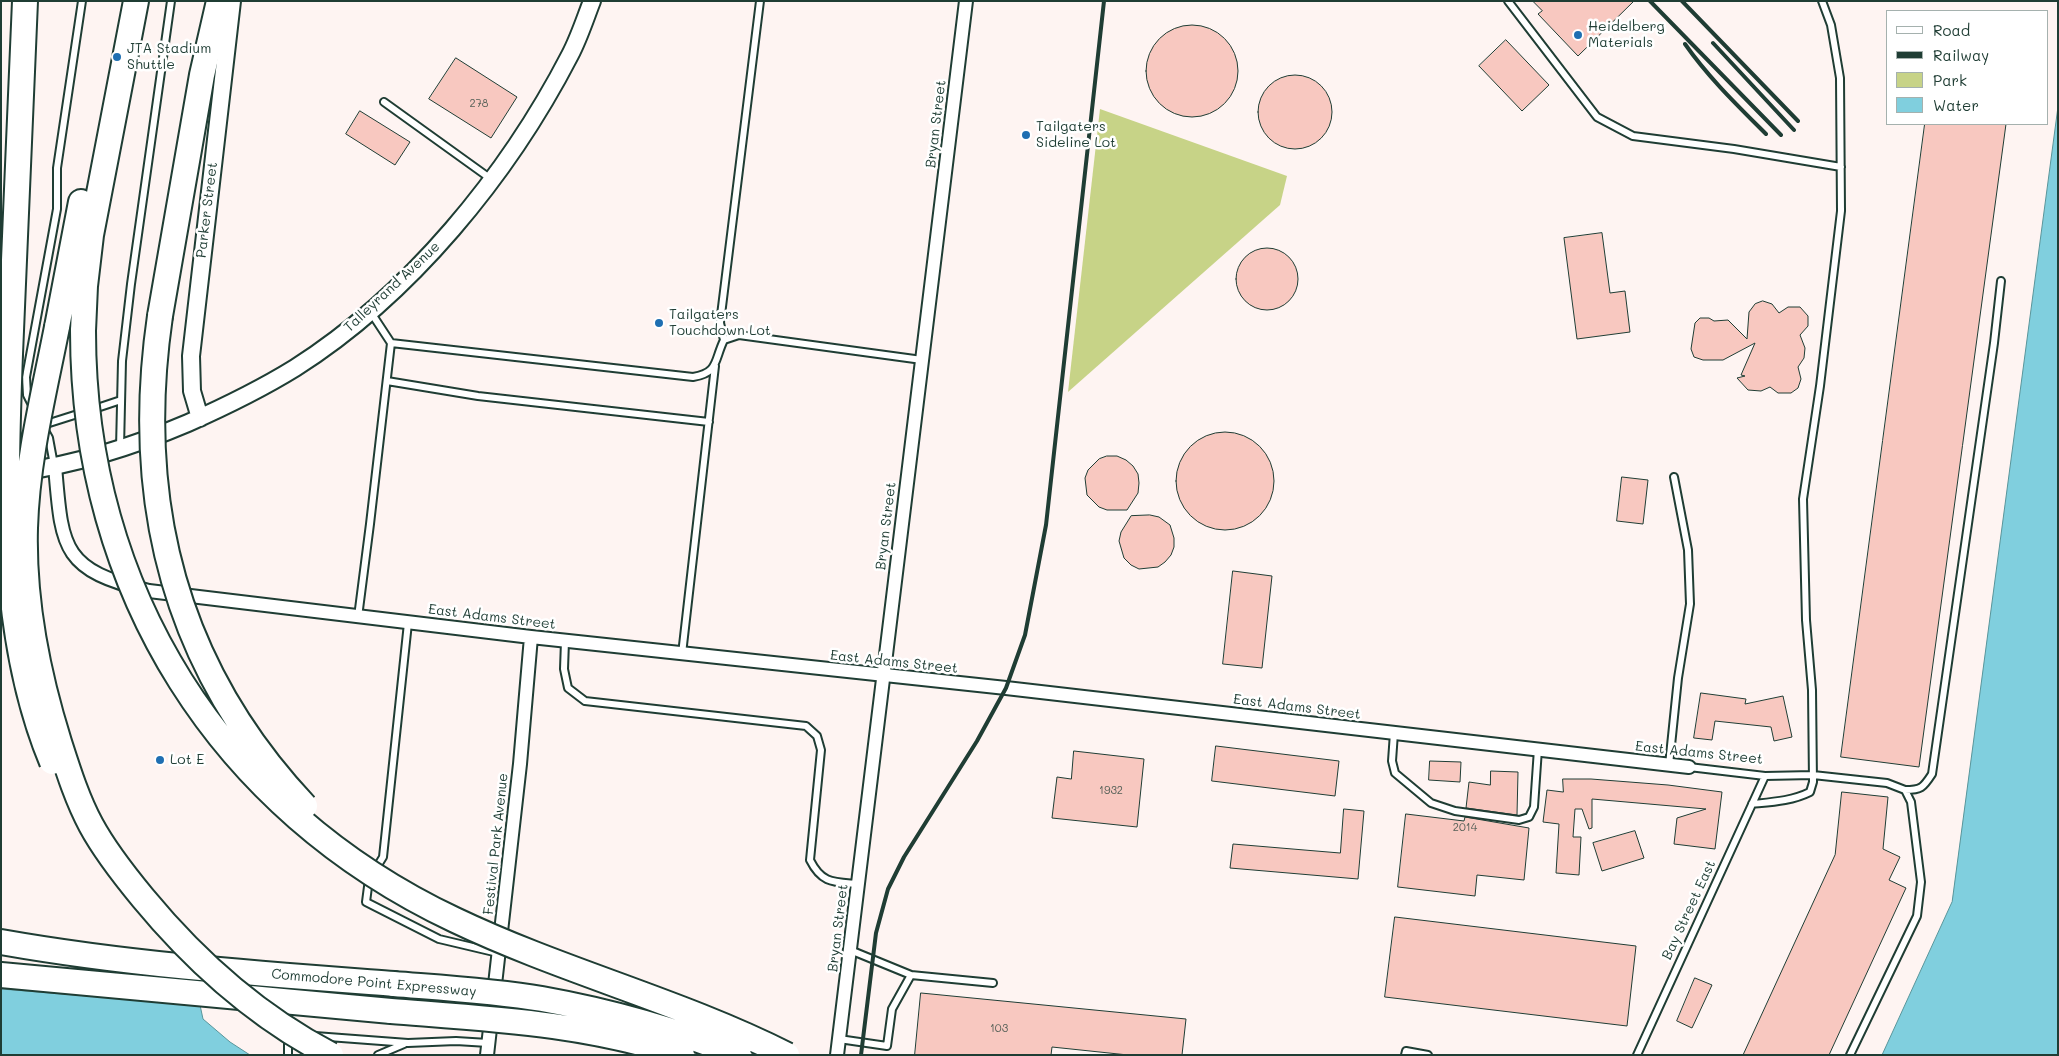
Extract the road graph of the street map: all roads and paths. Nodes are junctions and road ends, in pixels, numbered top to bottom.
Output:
1 (25, 1) edge
2 (82, 1) edge
3 (119, 1) edge
4 (136, 1) edge
5 (171, 1) edge
6 (219, 1) edge
7 (232, 1) edge
8 (592, 1) edge
9 (760, 1) edge
10 (966, 1) edge
11 (1508, 1) edge
12 (1822, 1) edge
13 (384, 102) dead end
14 (1841, 167) junction
15 (492, 180) junction
16 (2001, 281) dead end
17 (370, 311) junction
18 (724, 340) junction
19 (391, 343) junction
20 (922, 360) junction
21 (715, 366) junction
22 (387, 382) junction
23 (121, 400) junction
24 (200, 418) junction
25 (710, 422) junction
26 (42, 425) junction
27 (120, 449) junction
28 (55, 466) junction
29 (1, 475) edge
30 (1674, 476) dead end
31 (358, 617) junction
32 (408, 623) junction
33 (531, 637) junction
34 (565, 641) junction
35 (682, 654) junction
36 (883, 676) junction
37 (1394, 733) junction
38 (1538, 750) junction
39 (1669, 765) junction
40 (1689, 767) joint
41 (1813, 775) junction
42 (1765, 776) junction
43 (1905, 790) junction
44 (1752, 804) junction
45 (91, 825) junction
46 (858, 884) junction
47 (428, 907) junction
48 (1, 942) edge
49 (850, 950) junction
50 (498, 953) junction
51 (1, 974) edge
52 (912, 975) junction
53 (993, 983) dead end
54 (839, 1040) junction
55 (408, 1043) junction
56 (487, 1049) edge
57 (288, 1055) edge
58 (331, 1055) edge
59 (378, 1055) edge
60 (682, 1055) edge
61 (740, 1055) edge
62 (787, 1055) edge
63 (838, 1055) edge
64 (1405, 1055) edge
65 (1428, 1055) edge
66 (1637, 1055) edge
67 (1850, 1055) edge

1 - 45 highway, bridge
2 - 26 lane
3 - 45 highway, bridge
4 - 47 highway, bridge
5 - 23 lane
6 - 47 highway, bridge
7 - 24 street, Parker Street
8 - 15 street, Talleyrand Avenue
9 - 18 lane
10 - 20 street, Bryan Street
11 - 14 lane
12 - 14 lane
13 - 15 lane
14 - 41 lane
15 - 17 street, Talleyrand Avenue
16 - 43 lane
17 - 19 lane
17 - 24 street, Talleyrand Avenue
18 - 20 lane
18 - 21 lane
19 - 21 lane
19 - 22 lane
20 - 36 street, Bryan Street
21 - 25 lane
22 - 25 lane
22 - 31 lane
23 - 26 lane
23 - 27 lane
24 - 27 street, Talleyrand Avenue
25 - 35 lane
26 - 28 lane
27 - 28 street, Talleyrand Avenue
28 - 29 street, Talleyrand Avenue
28 - 31 street, East Adams Street
30 - 39 lane
31 - 32 street, East Adams Street
32 - 33 street, East Adams Street
32 - 50 lane
33 - 34 street, East Adams Street
33 - 50 street, Festival Park Avenue
34 - 35 street, East Adams Street
34 - 46 lane
35 - 36 street, East Adams Street
36 - 37 street, East Adams Street
36 - 46 street, Bryan Street
37 - 38 street, East Adams Street
37 - 38 lane
38 - 39 street, East Adams Street
39 - 40 street, East Adams Street
40 - 42 lane, East Adams Street
41 - 42 lane, East Adams Street
41 - 43 lane, East Adams Street
41 - 44 lane
42 - 44 lane, Bay Street East
43 - 67 lane
44 - 66 lane, Bay Street East
45 - 58 highway, bridge
46 - 49 street, Bryan Street
47 - 62 highway, bridge
48 - 61 highway, Commodore Point Expressway, bridge
49 - 52 lane
49 - 54 street, Bryan Street
50 - 56 street, Festival Park Avenue
51 - 60 highway, Commodore Point Expressway, bridge
52 - 53 lane
52 - 54 lane
54 - 63 street, Bryan Street
55 - 56 lane
55 - 57 lane
55 - 59 lane
64 - 65 lane

